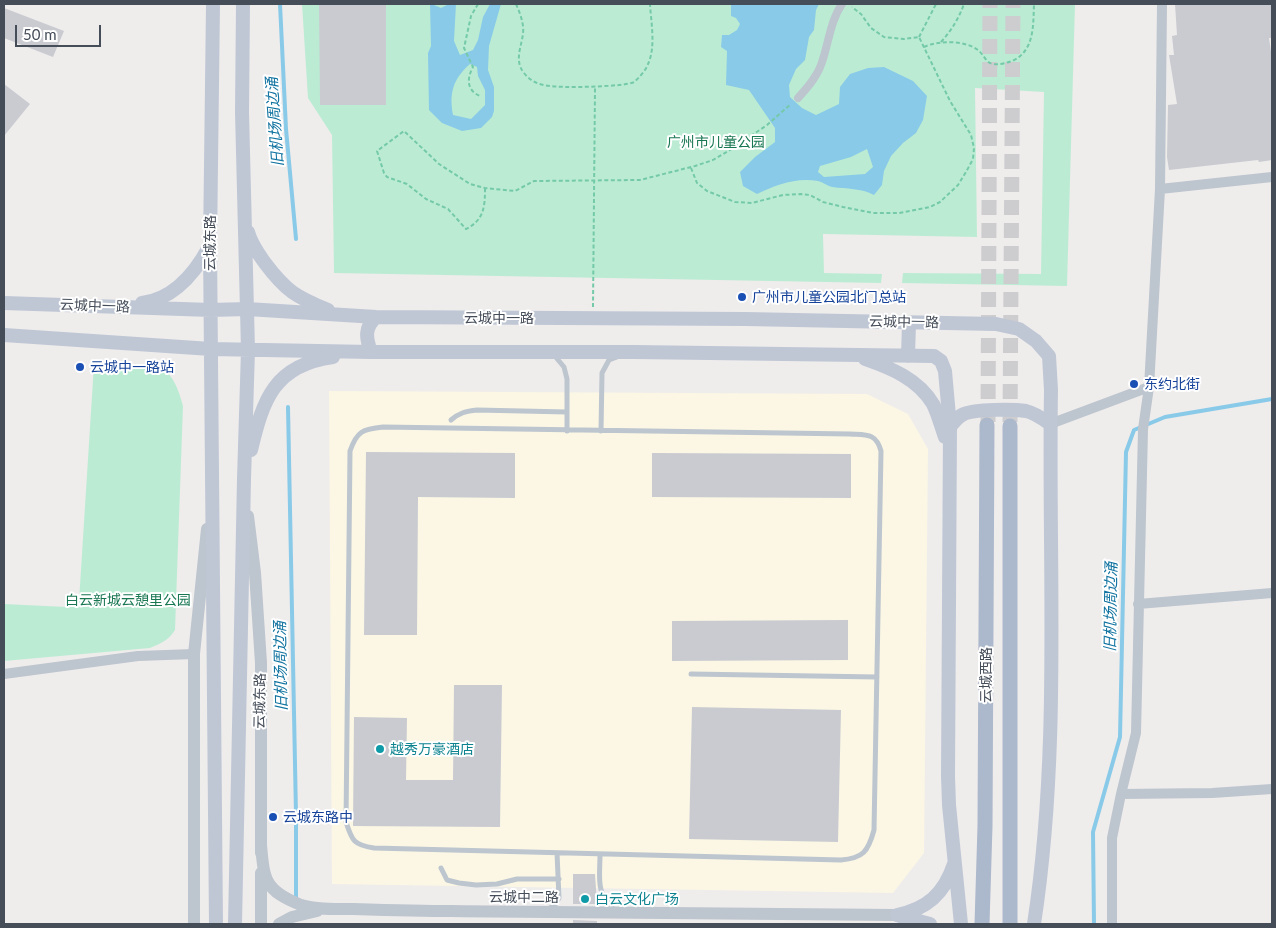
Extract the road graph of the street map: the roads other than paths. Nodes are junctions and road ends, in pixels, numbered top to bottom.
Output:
1 (213, 4) edge
2 (242, 4) edge
3 (842, 4) edge
4 (1162, 4) edge
5 (798, 98) road end
6 (1272, 177) edge
7 (1160, 189) junction
8 (244, 220) junction
9 (210, 246) junction
10 (4, 303) edge
11 (116, 306) junction
12 (247, 309) junction
13 (211, 310) junction
14 (340, 315) junction
15 (376, 317) junction
16 (909, 322) junction
17 (4, 335) edge
18 (211, 349) junction
19 (248, 350) junction
20 (371, 352) junction
21 (552, 352) junction
22 (626, 352) junction
23 (853, 354) junction
24 (908, 356) junction
25 (1150, 387) junction
26 (567, 412) junction
27 (451, 420) dead end
28 (1050, 424) junction
29 (988, 425) tunnel mouth
30 (950, 426) junction
31 (1010, 426) tunnel mouth
32 (567, 431) junction
33 (601, 431) junction
34 (950, 452) junction
35 (244, 479) junction
36 (212, 481) junction
37 (1272, 593) edge
38 (1138, 604) junction
39 (194, 654) junction
40 (4, 674) edge
41 (691, 674) dead end
42 (877, 677) junction
43 (1272, 788) edge
44 (1121, 794) junction
45 (261, 845) junction
46 (557, 853) junction
47 (600, 854) junction
48 (956, 862) junction
49 (441, 868) dead end
50 (558, 879) junction
51 (332, 909) junction
52 (543, 912) junction
53 (615, 912) junction
54 (897, 915) junction
55 (194, 924) edge
56 (216, 924) edge
57 (236, 924) edge
58 (261, 924) edge
59 (278, 924) edge
60 (930, 924) edge
61 (961, 924) edge
62 (982, 924) edge
63 (1010, 924) edge
64 (1034, 924) edge
65 (1112, 924) edge

1 - 9 main road, 云城东路
2 - 8 main road, 云城东路
3 - 5 street
4 - 7 street
6 - 7 street
7 - 25 street
8 - 12 main road, 云城东路
8 - 14 main road
9 - 11 main road
9 - 13 main road, 云城东路
10 - 11 main road, 云城中一路
11 - 13 main road, 云城中一路
12 - 13 main road, 云城中一路
12 - 14 main road, 云城中一路
12 - 19 main road, 云城东路
13 - 18 main road, 云城东路
14 - 15 main road, 云城中一路
15 - 16 main road, 云城中一路
15 - 20 main road
16 - 24 main road
16 - 28 main road, 云城中一路
17 - 18 main road
18 - 19 main road
18 - 36 main road, 云城东路
19 - 20 main road
19 - 35 main road, 云城东路
20 - 21 main road
20 - 35 main road
21 - 22 main road
21 - 26 lane
22 - 23 main road
22 - 33 lane
23 - 24 main road
23 - 34 main road
24 - 30 main road
25 - 28 street
25 - 38 street
26 - 27 lane
26 - 32 lane
28 - 30 main road
28 - 64 main road, 云城中一路
29 - 62 main road, 云城西路
30 - 34 main road
31 - 63 main road, 云城西路
32 - 33 lane
32 - 46 lane
33 - 42 lane
34 - 48 main road
35 - 45 street, 云城东路
35 - 57 main road, 云城东路
36 - 39 street, 云城东路
36 - 56 main road, 云城东路
37 - 38 street
38 - 44 street
39 - 40 street
39 - 55 street, 云城东路
41 - 42 lane
42 - 47 lane
43 - 44 street
44 - 65 street
45 - 51 street
45 - 58 street, 云城东路
46 - 47 lane
46 - 50 lane
47 - 53 lane
48 - 54 main road
48 - 61 main road
49 - 50 lane
50 - 52 lane
51 - 52 street, 云城中二路
51 - 59 street
52 - 53 street, 云城中二路
53 - 54 street, 云城中二路
54 - 60 main road

